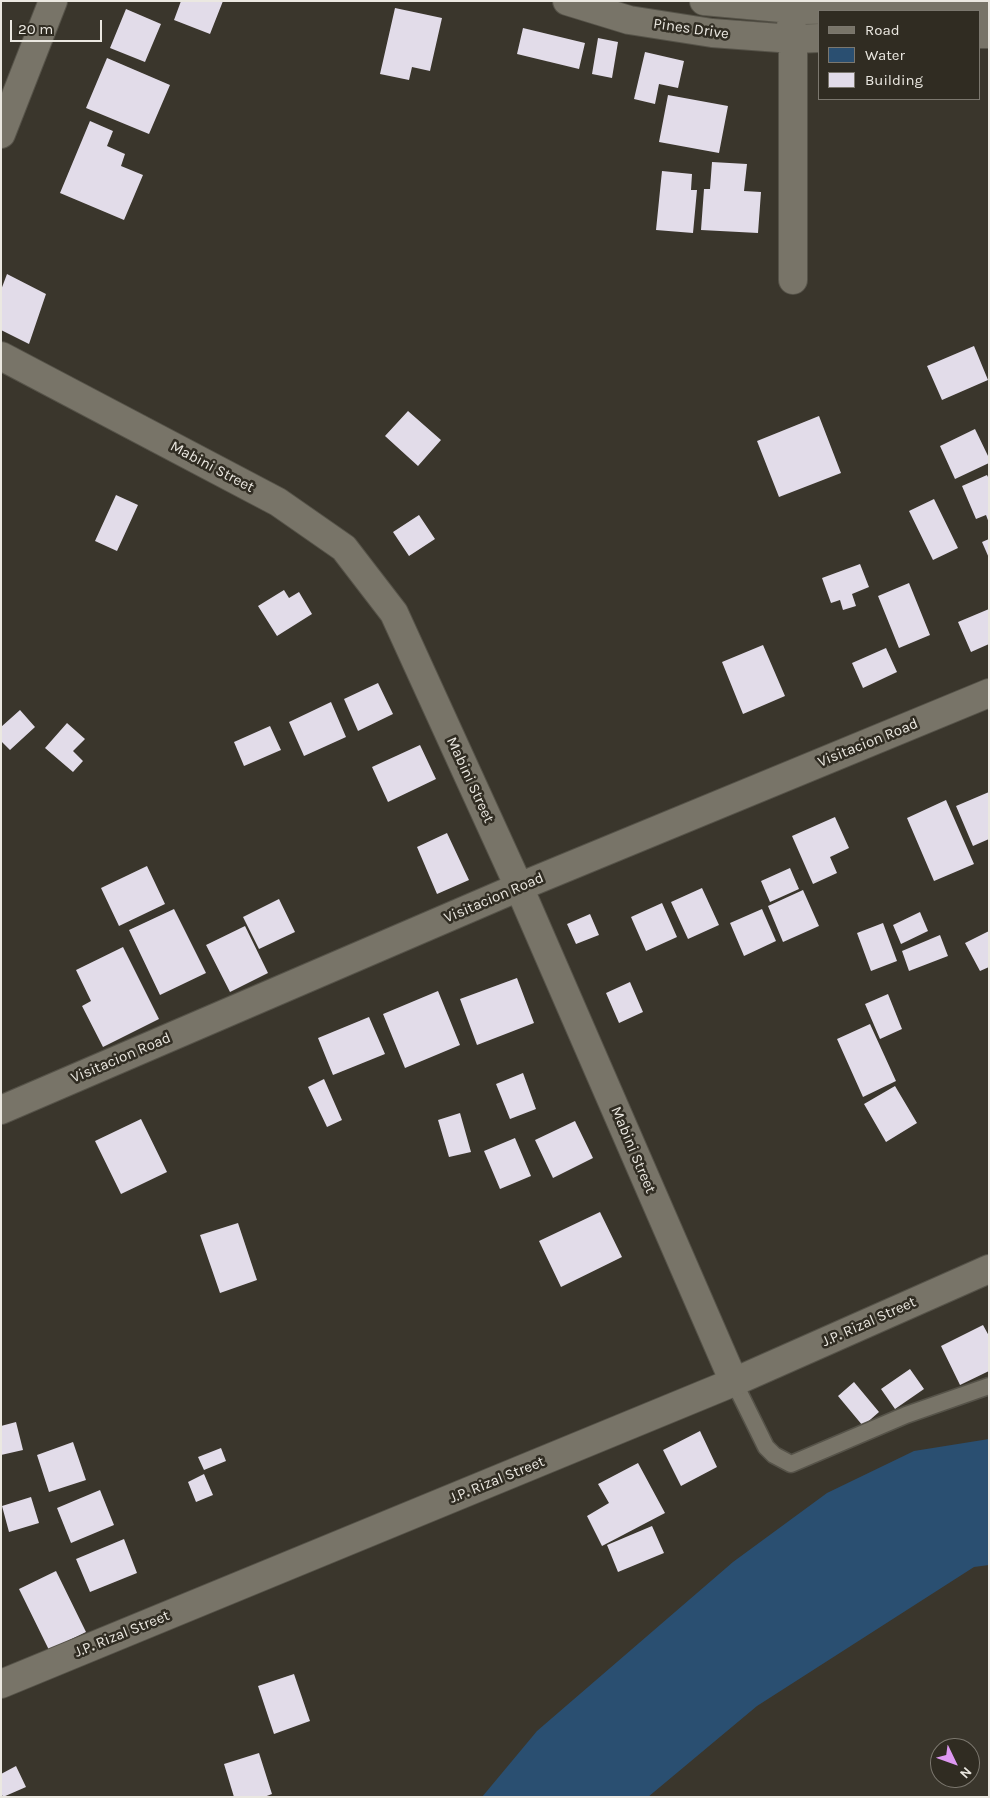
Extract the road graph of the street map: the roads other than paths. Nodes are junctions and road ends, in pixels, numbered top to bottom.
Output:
1 (53, 1) edge
2 (567, 1) edge
3 (704, 1) edge
4 (989, 7) edge
5 (790, 9) junction
6 (806, 39) edge
7 (1, 134) edge
8 (793, 280) dead end
9 (1, 356) edge
10 (989, 693) edge
11 (518, 887) junction
12 (1, 1110) edge
13 (989, 1269) edge
14 (734, 1382) junction
15 (989, 1386) edge
16 (1, 1684) edge

1 - 7 street
2 - 6 street, Pines Drive
3 - 5 street, Pines Drive
4 - 5 street, Pines Drive
5 - 6 street
6 - 8 street
9 - 11 street, Mabini Street
10 - 11 street, Visitacion Road
11 - 12 street, Visitacion Road
11 - 14 street, Mabini Street
13 - 14 street, J.P. Rizal Street
14 - 15 lane
14 - 16 street, J.P. Rizal Street

